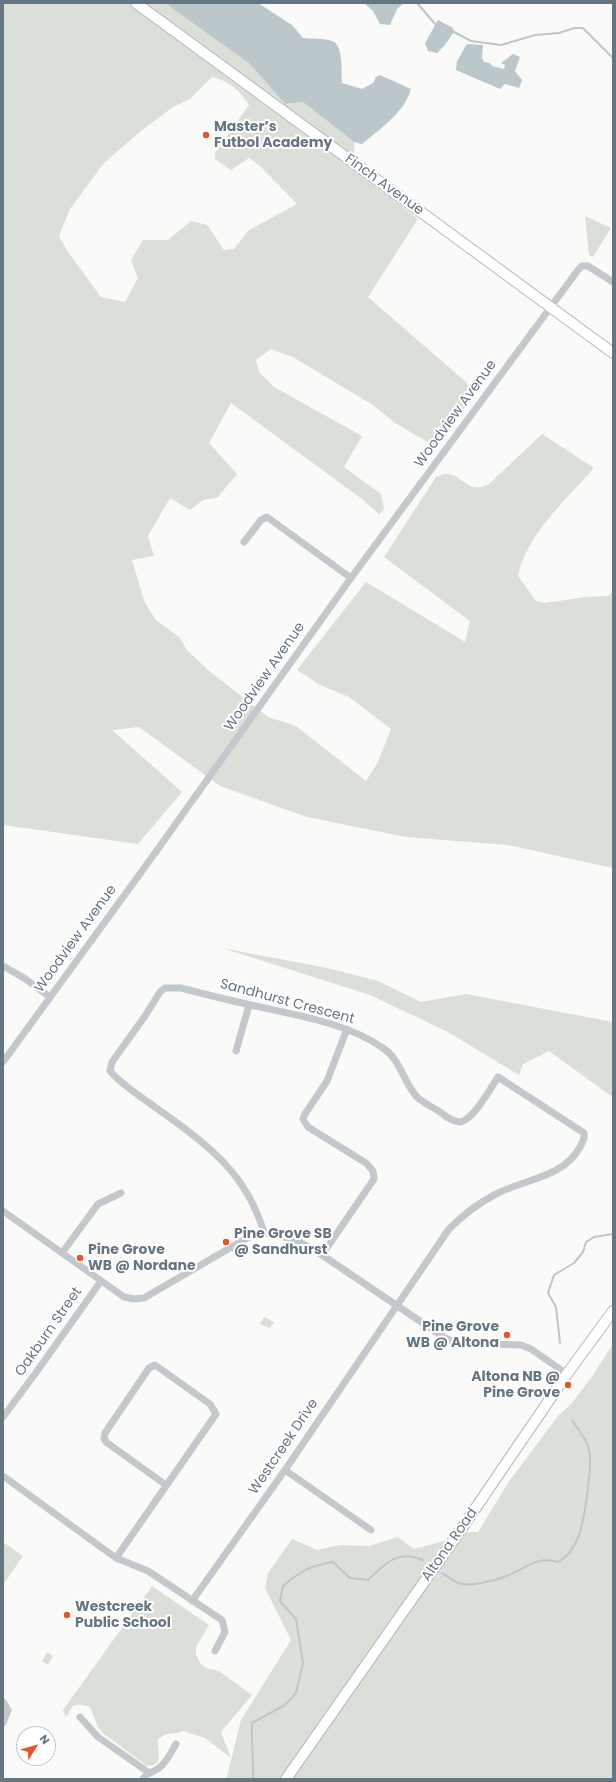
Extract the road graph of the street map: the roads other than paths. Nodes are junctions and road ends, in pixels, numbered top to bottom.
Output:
1 (136, 3) edge
2 (613, 282) edge
3 (551, 308) junction
4 (613, 353) edge
5 (244, 542) dead end
6 (351, 578) junction
7 (3, 966) edge
8 (50, 997) junction
9 (250, 1005) junction
10 (346, 1029) junction
11 (236, 1051) dead end
12 (3, 1062) edge
13 (121, 1193) dead end
14 (3, 1211) edge
15 (264, 1233) junction
16 (62, 1253) junction
17 (322, 1255) junction
18 (100, 1281) junction
19 (396, 1306) junction
20 (613, 1311) edge
21 (567, 1374) junction
22 (3, 1417) edge
23 (285, 1470) junction
24 (3, 1476) edge
25 (166, 1485) junction
26 (371, 1530) dead end
27 (116, 1558) junction
28 (192, 1601) junction
29 (215, 1651) dead end
30 (3, 1702) edge
31 (80, 1717) dead end
32 (3, 1723) edge
33 (176, 1744) dead end
34 (148, 1772) junction
35 (143, 1779) edge
36 (286, 1779) edge

1 - 3 street, Finch Avenue
2 - 3 street, Woodview Avenue
3 - 4 street, Finch Avenue
3 - 6 street, Woodview Avenue
5 - 6 street
6 - 8 street, Woodview Avenue
7 - 8 street
8 - 12 street, Woodview Avenue
9 - 10 street, Sandhurst Crescent
9 - 11 street
9 - 15 street, Sandhurst Crescent
10 - 17 street
10 - 19 street, Sandhurst Crescent
13 - 16 street
14 - 16 street
15 - 17 street
15 - 18 street
16 - 18 street
17 - 19 street
18 - 22 street, Oakburn Street
19 - 21 street
19 - 23 street, Westcreek Drive
20 - 21 street, Altona Road
21 - 36 street, Altona Road
23 - 26 street
23 - 28 street, Westcreek Drive
24 - 27 street
25 - 25 street
25 - 27 street
27 - 28 street
28 - 29 street
30 - 32 street
31 - 34 street
33 - 34 street
34 - 35 street

